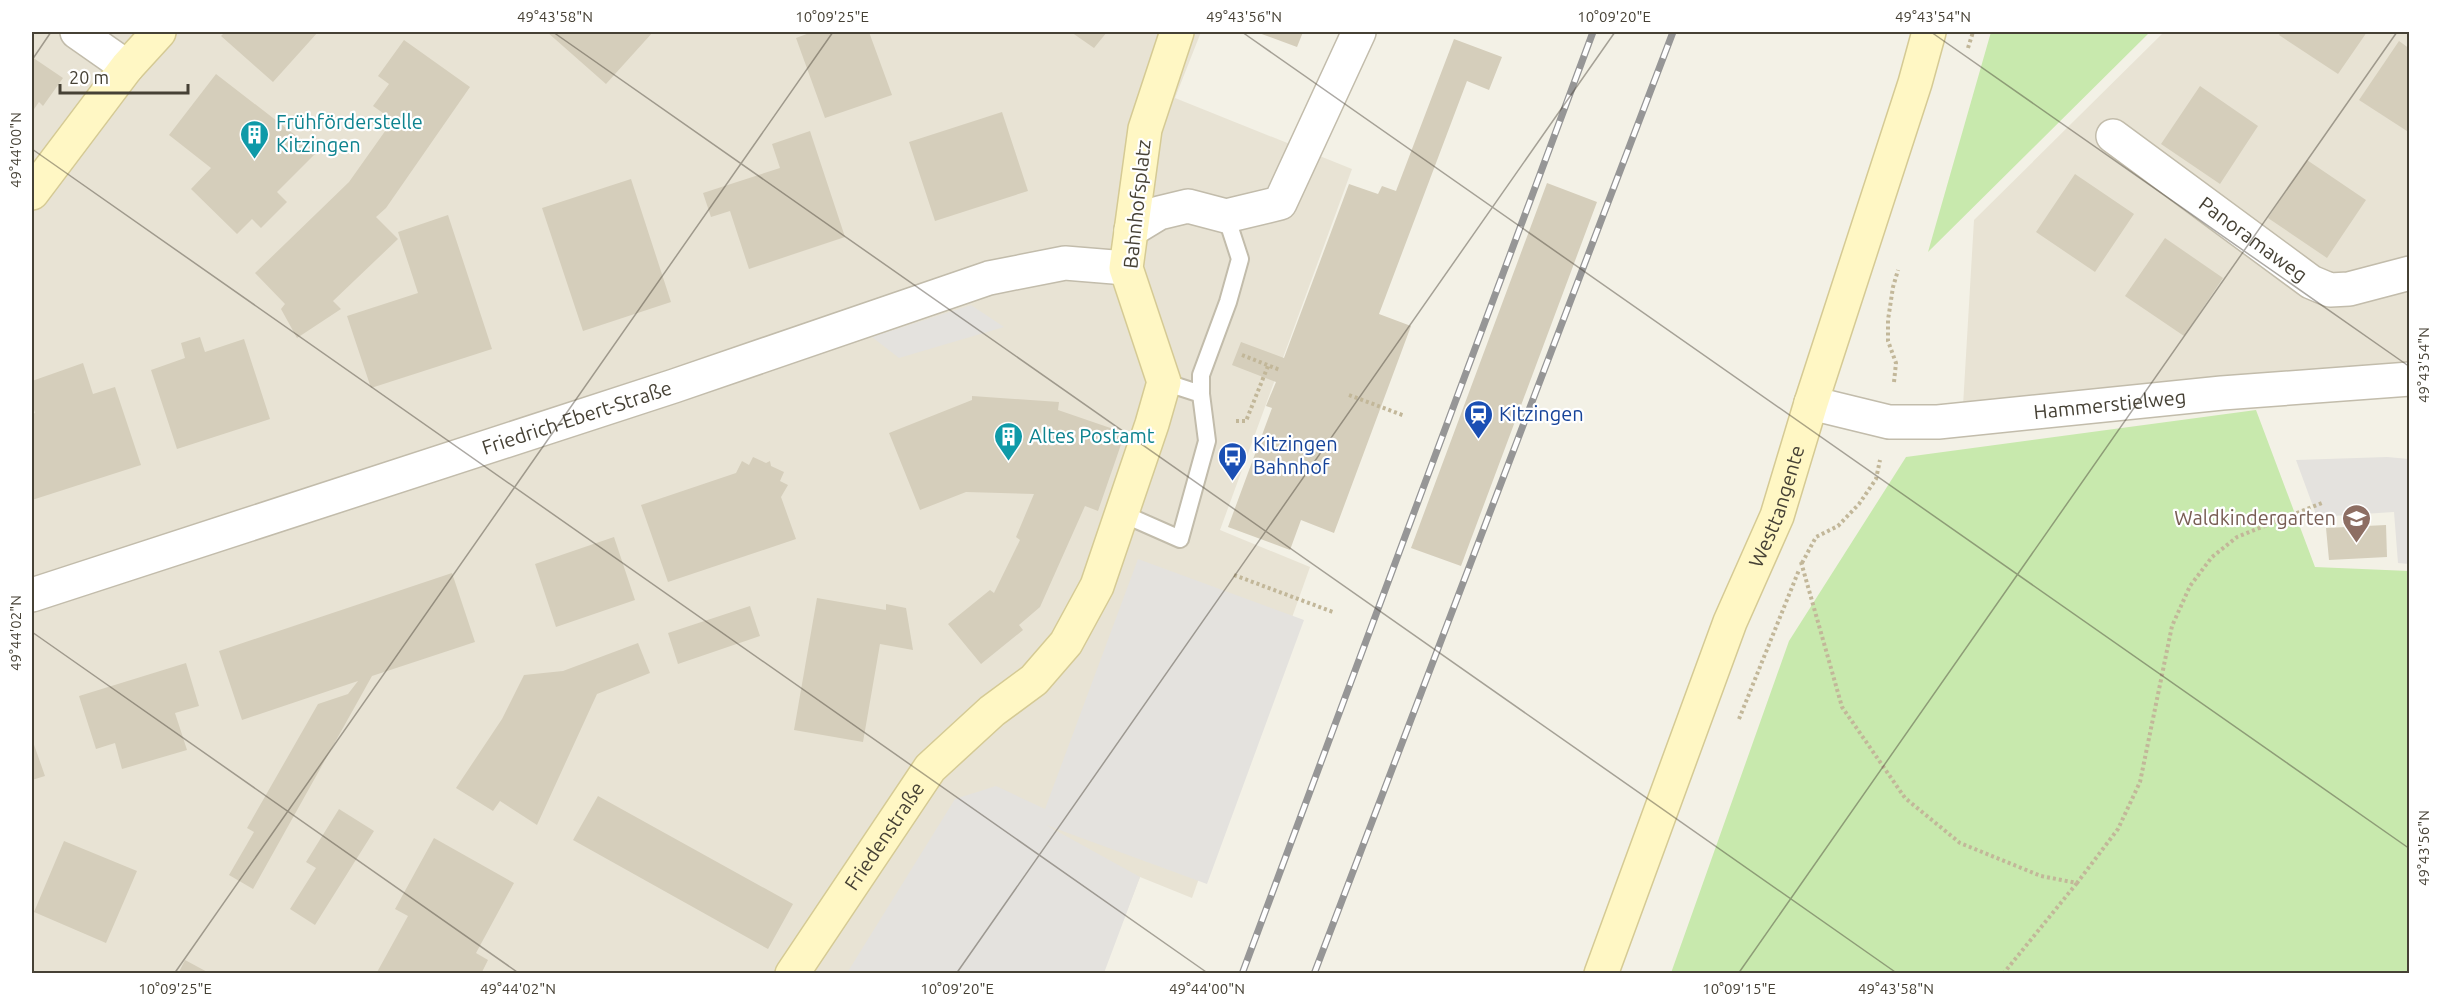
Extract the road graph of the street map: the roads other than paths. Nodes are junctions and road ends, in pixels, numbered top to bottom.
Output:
1 (77, 32) edge
2 (159, 32) edge
3 (1177, 32) edge
4 (1359, 32) edge
5 (1929, 32) edge
6 (127, 67) junction
7 (2113, 136) dead end
8 (32, 193) edge
9 (1226, 216) junction
10 (1131, 230) junction
11 (1126, 268) junction
12 (2409, 273) edge
13 (2409, 379) edge
14 (1164, 382) junction
15 (1201, 394) junction
16 (1811, 404) junction
17 (1121, 513) junction
18 (32, 595) edge
19 (792, 974) edge
20 (1601, 974) edge

1 - 6 street
2 - 6 street
3 - 10 street, Bahnhofsplatz
4 - 9 street
5 - 16 street, Westtangente
6 - 8 street
7 - 12 street, Panoramaweg
9 - 10 street
9 - 15 lane
10 - 11 street, Bahnhofsplatz
11 - 14 street, Bahnhofsplatz
11 - 18 street, Friedrich-Ebert-Straße
13 - 16 street, Hammerstielweg
14 - 15 lane
14 - 17 street
15 - 17 lane
16 - 20 street, Westtangente
17 - 19 street, Friedenstraße

